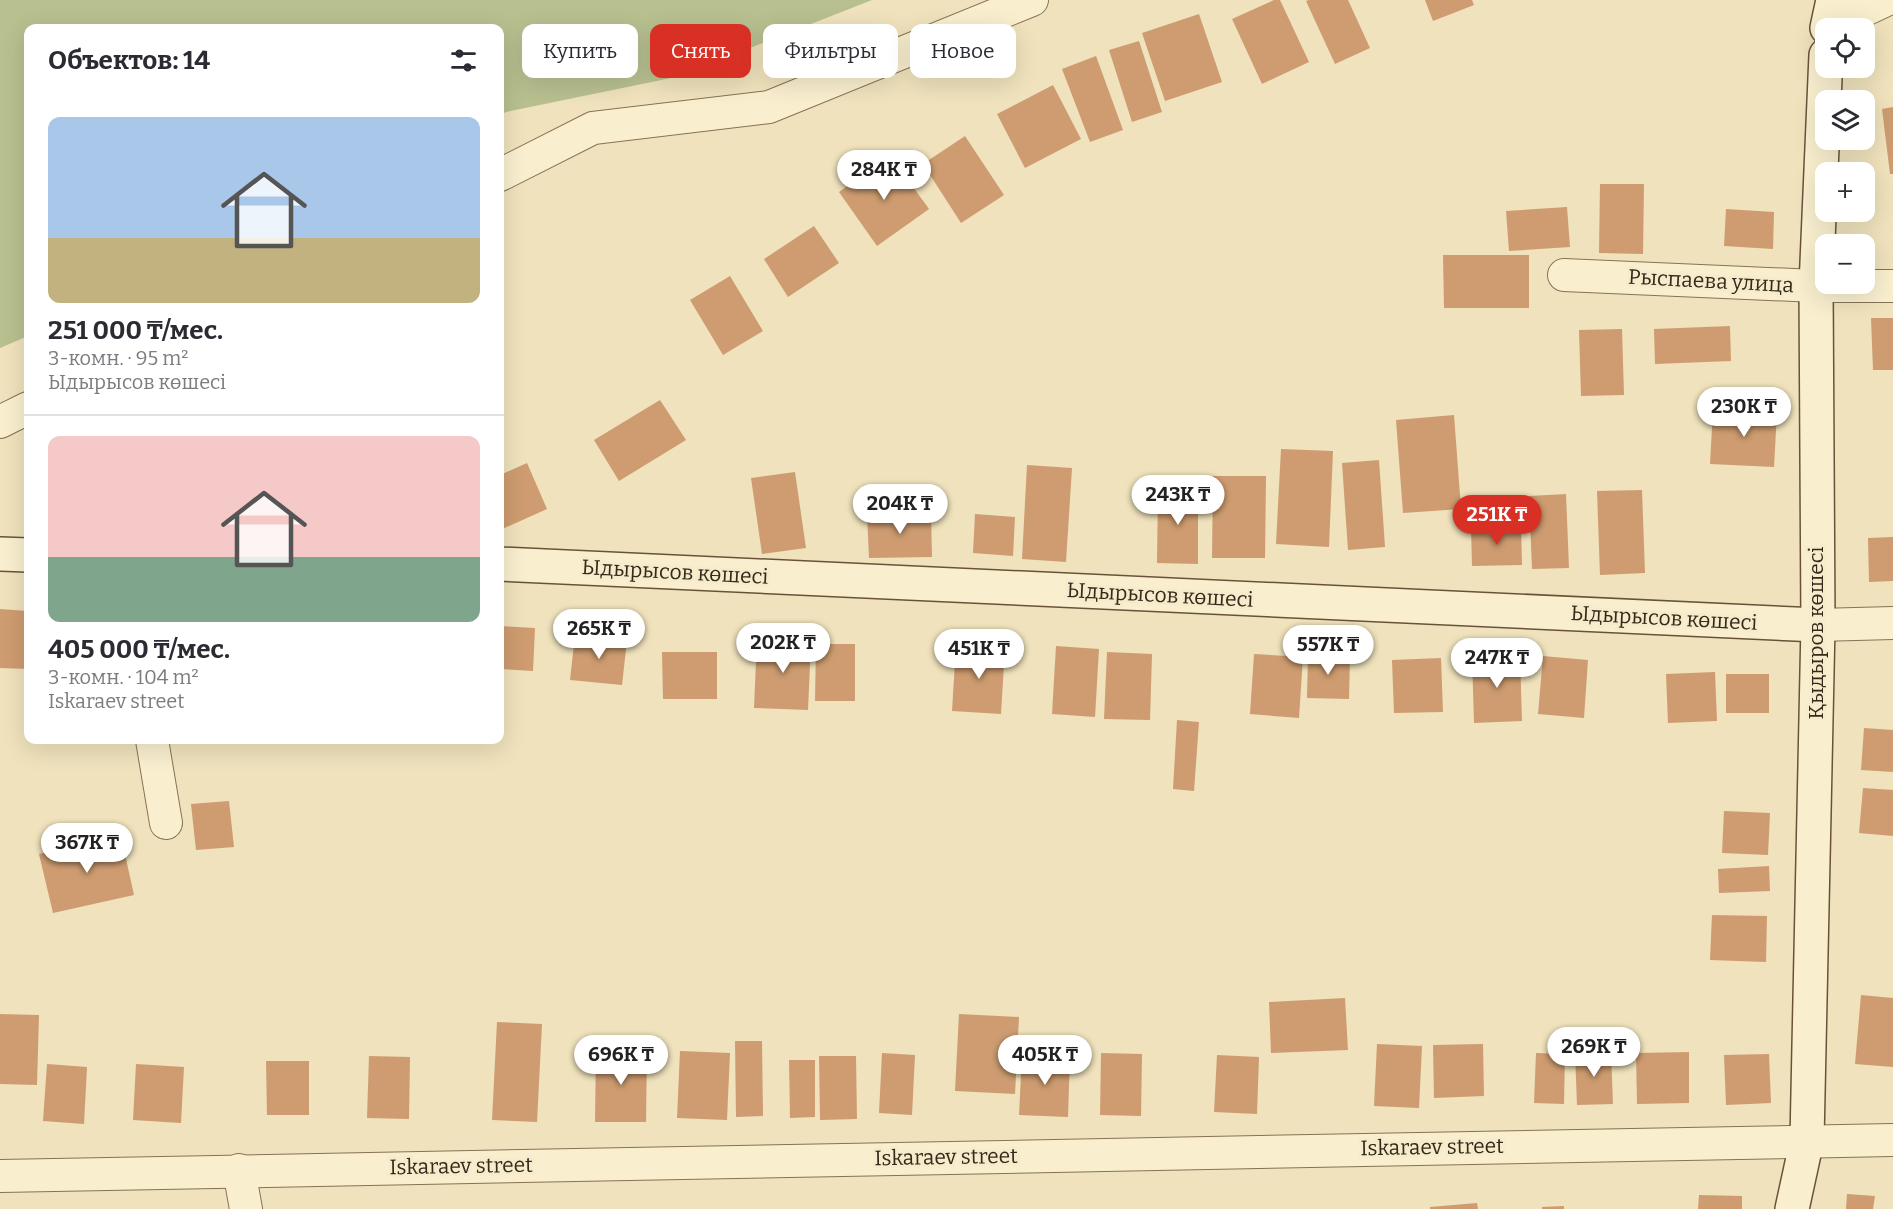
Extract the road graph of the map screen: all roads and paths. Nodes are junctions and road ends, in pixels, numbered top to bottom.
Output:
1 (1032, 0) edge
2 (1833, 0) edge
3 (1886, 0) edge
4 (1829, 18) edge
5 (1848, 18) edge
6 (1825, 78) edge
7 (504, 173) edge
8 (1818, 234) edge
9 (1564, 275) dead end
10 (1815, 286) edge
11 (1875, 286) edge
12 (1893, 286) edge
13 (1816, 294) edge
14 (24, 410) edge
15 (0, 422) edge
16 (0, 554) edge
17 (24, 555) edge
18 (504, 564) edge
19 (1893, 623) edge
20 (1818, 625) junction
21 (153, 744) edge
22 (166, 823) dead end
23 (1807, 1140) junction
24 (1893, 1140) edge
25 (239, 1170) junction
26 (0, 1176) edge
27 (246, 1209) edge
28 (1792, 1209) edge

1 - 7 street
2 - 4 street
3 - 5 street
6 - 8 street, Қыдыров көшесі
9 - 10 street, Рыспаева улица
11 - 12 street, Рыспаева улица
13 - 20 street, Қыдыров көшесі
14 - 15 street
16 - 17 street
18 - 20 street, Ыдырысов көшесі
19 - 20 street, Ыдырысов көшесі
20 - 23 street, Қыдыров көшесі
21 - 22 street
23 - 24 street, Iskaraev street
23 - 25 street, Iskaraev street
23 - 28 street, Қыдыров көшесі
25 - 26 street, Iskaraev street
25 - 27 street

